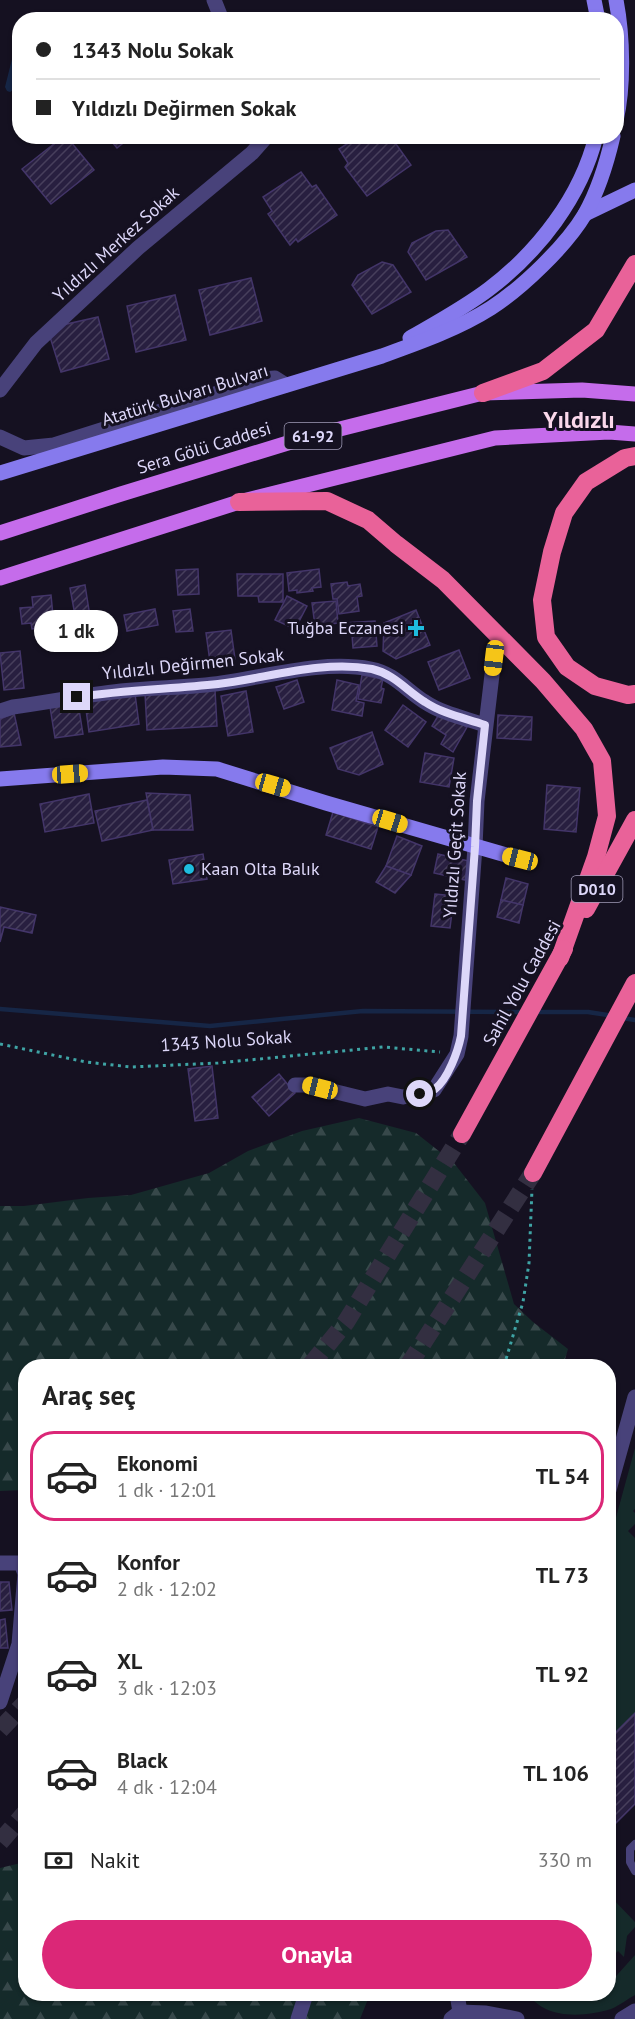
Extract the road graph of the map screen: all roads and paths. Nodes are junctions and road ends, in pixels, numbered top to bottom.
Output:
1 (260, 144) edge
2 (593, 144) edge
3 (611, 144) edge
4 (635, 190) edge
5 (585, 214) junction
6 (635, 264) edge
7 (382, 356) junction
8 (286, 385) junction
9 (0, 390) edge
10 (483, 393) junction
11 (635, 394) edge
12 (635, 434) edge
13 (0, 437) edge
14 (635, 456) edge
15 (0, 473) edge
16 (239, 502) junction
17 (0, 533) edge
18 (0, 578) edge
19 (494, 658) dead end
20 (635, 694) edge
21 (0, 711) edge
22 (485, 725) junction
23 (0, 778) edge
24 (635, 820) edge
25 (475, 847) junction
26 (520, 859) dead end
27 (560, 958) junction
28 (635, 983) edge
29 (0, 1044) edge
30 (457, 1054) junction
31 (295, 1085) dead end
32 (462, 1134) tunnel mouth
33 (533, 1173) joint
34 (506, 1359) edge
35 (635, 1397) edge
36 (616, 1465) edge
37 (0, 1563) edge
38 (18, 1563) edge
39 (18, 1647) edge
40 (0, 1702) edge
41 (635, 1844) edge
42 (635, 1871) edge
43 (304, 2001) edge
44 (635, 2011) edge
45 (455, 2015) edge
46 (298, 2019) edge
47 (517, 2019) edge
48 (622, 2019) edge

1 - 9 street, Yıldızlı Merkez Sokak
2 - 7 street, Atatürk Bulvarı Bulvarı
3 - 5 street, Atatürk Bulvarı Bulvarı
4 - 5 street
5 - 7 street, Atatürk Bulvarı Bulvarı
6 - 10 highway
7 - 8 street, Atatürk Bulvarı Bulvarı
8 - 13 street
8 - 15 street, Atatürk Bulvarı Bulvarı
10 - 11 main road, Sera Gölü Caddesi / 61-92
10 - 17 main road, Sera Gölü Caddesi / 61-92
12 - 16 main road, 61-92
14 - 20 highway
16 - 18 main road, 61-92
16 - 27 highway
19 - 22 street, Yıldızlı Geçit Sokak
21 - 22 street, Yıldızlı Değirmen Sokak
22 - 25 street, Yıldızlı Geçit Sokak
23 - 25 street
24 - 27 highway, Sahil Yolu Caddesi / D010
25 - 26 street
25 - 30 street, Yıldızlı Geçit Sokak
27 - 32 highway, Sahil Yolu Caddesi / D010
28 - 33 highway
29 - 30 path, 1343 Nolu Sokak
30 - 31 street
33 - 34 path
35 - 36 street
37 - 38 street
39 - 40 street
41 - 42 lane
43 - 46 street
44 - 48 street
45 - 47 street

